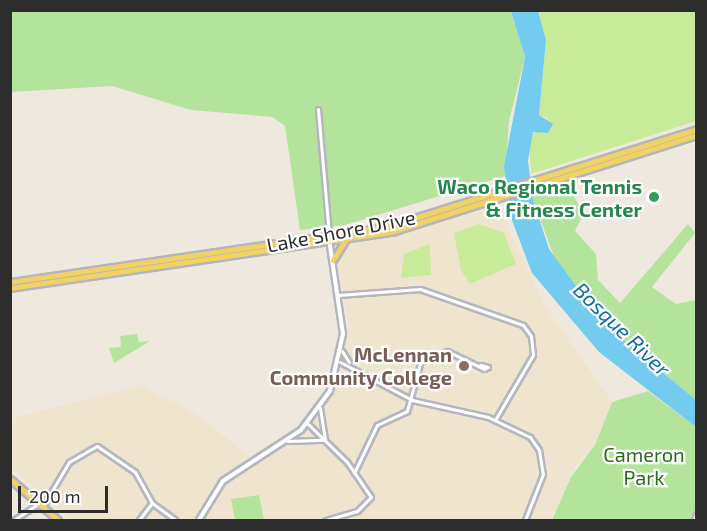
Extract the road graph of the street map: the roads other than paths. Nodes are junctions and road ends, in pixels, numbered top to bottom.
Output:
1 (318, 110) dead end
2 (696, 129) edge
3 (696, 135) edge
4 (497, 194) junction
5 (329, 238) junction
6 (347, 239) junction
7 (333, 260) junction
8 (10, 282) edge
9 (10, 288) edge
10 (338, 295) junction
11 (342, 351) junction
12 (340, 362) junction
13 (353, 365) junction
14 (480, 365) dead end
15 (411, 400) junction
16 (320, 408) junction
17 (495, 420) junction
18 (307, 423) junction
19 (286, 441) junction
20 (326, 441) junction
21 (354, 473) junction
22 (10, 479) edge
23 (152, 503) junction
24 (40, 506) junction
25 (696, 514) edge
26 (14, 520) edge
27 (58, 520) edge
28 (139, 520) edge
29 (175, 520) edge
30 (199, 520) edge
31 (325, 520) edge
32 (331, 520) edge
33 (525, 520) edge
34 (694, 520) edge

1 - 5 street
2 - 4 main road, Lake Shore Drive
3 - 4 main road, Lake Shore Drive
4 - 5 main road, Lake Shore Drive
4 - 6 main road, Lake Shore Drive
5 - 6 main road, Lake Shore Drive
5 - 7 street
5 - 8 main road, Lake Shore Drive
5 - 9 main road, Lake Shore Drive
6 - 7 main road
7 - 10 street
10 - 11 street
10 - 17 street
11 - 12 street
11 - 13 street
12 - 13 street
12 - 16 street
13 - 15 street
14 - 15 street
15 - 17 street
15 - 21 street
16 - 18 street
16 - 20 street
17 - 33 street
18 - 19 street
18 - 20 street
19 - 20 street
19 - 30 street
20 - 21 street
21 - 32 street
22 - 24 main road
23 - 24 street
23 - 28 street
23 - 29 street
24 - 26 street
24 - 27 main road
25 - 34 street
31 - 32 street

